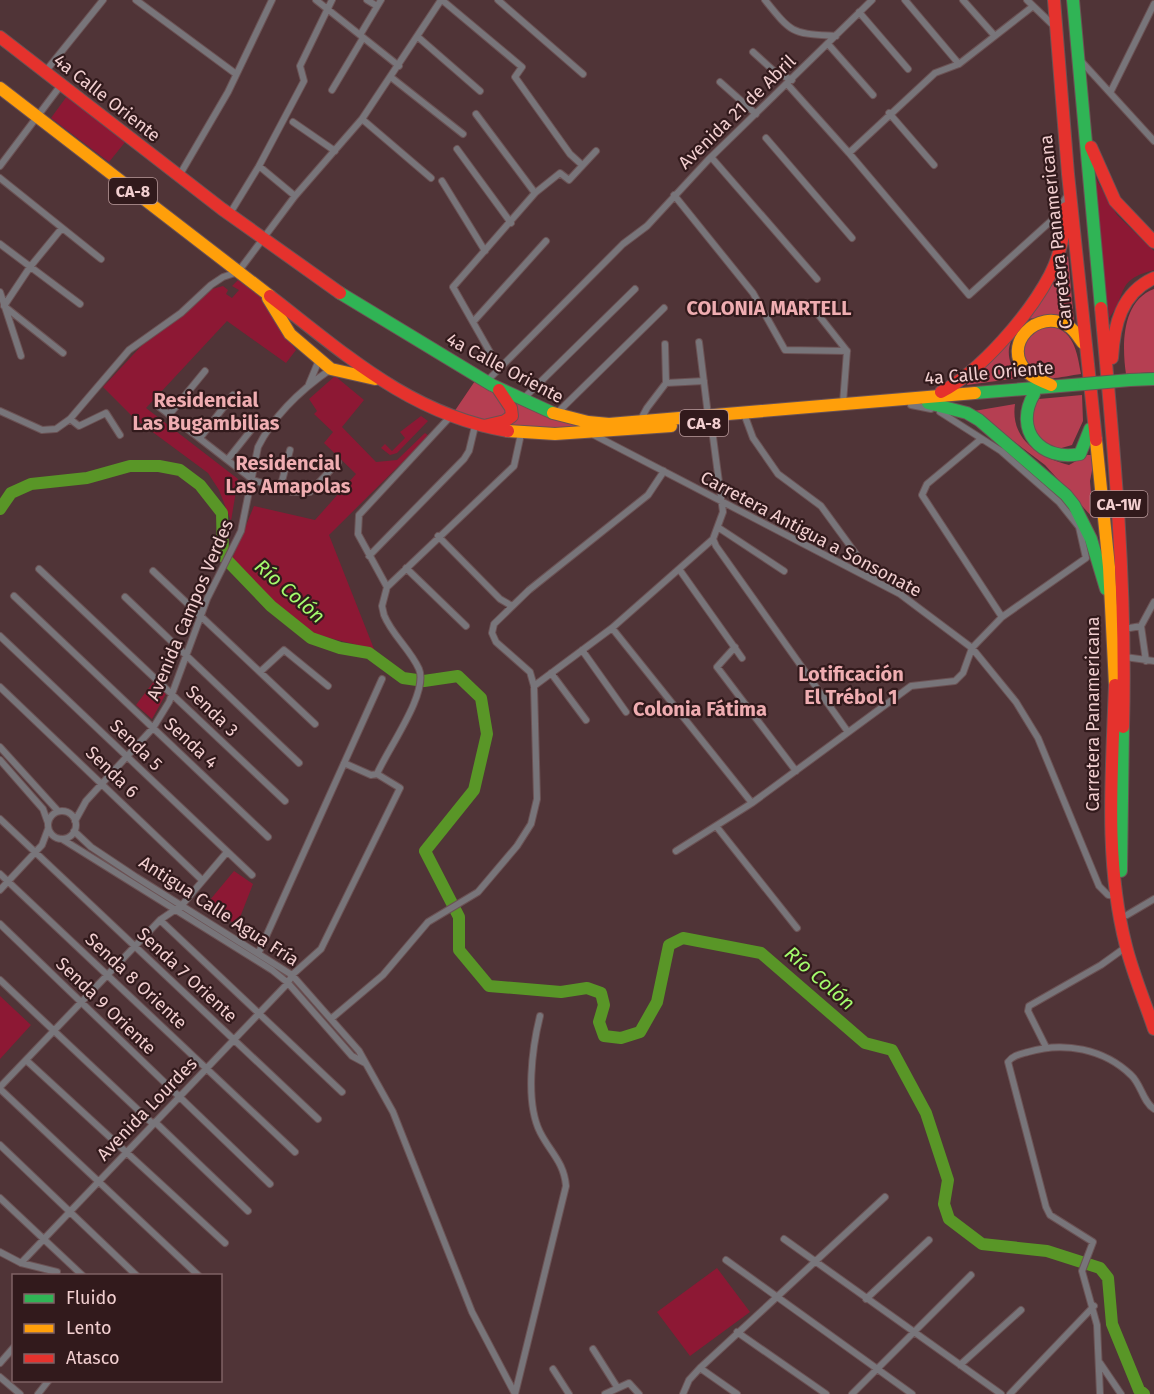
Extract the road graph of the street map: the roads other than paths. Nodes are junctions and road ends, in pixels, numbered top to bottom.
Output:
1 (103, 0) edge
2 (136, 0) edge
3 (272, 0) edge
4 (316, 0) edge
5 (332, 0) edge
6 (367, 0) edge
7 (441, 0) edge
8 (498, 0) edge
9 (765, 0) edge
10 (872, 0) edge
11 (905, 0) edge
12 (963, 0) edge
13 (1027, 0) edge
14 (1054, 0) edge
15 (1073, 0) edge
16 (379, 3) edge
17 (1154, 4) edge
18 (1032, 7) junction
19 (327, 9) junction
20 (859, 12) junction
21 (1056, 28) junction
22 (994, 35) junction
23 (836, 36) junction
24 (0, 37) edge
25 (361, 37) junction
26 (418, 37) junction
27 (828, 44) junction
28 (753, 52) dead end
29 (1078, 59) junction
30 (959, 64) junction
31 (399, 66) junction
32 (908, 69) dead end
33 (45, 72) junction
34 (236, 74) junction
35 (583, 74) dead end
36 (392, 78) junction
37 (720, 82) dead end
38 (790, 83) junction
39 (62, 85) junction
40 (0, 88) edge
41 (332, 90) dead end
42 (1111, 91) junction
43 (480, 92) dead end
44 (873, 95) dead end
45 (889, 113) junction
46 (476, 114) dead end
47 (756, 114) junction
48 (37, 117) junction
49 (362, 120) junction
50 (293, 122) dead end
51 (1085, 126) junction
52 (463, 134) dead end
53 (766, 138) dead end
54 (1154, 139) edge
55 (457, 149) dead end
56 (335, 151) junction
57 (596, 151) dead end
58 (849, 153) junction
59 (711, 157) junction
60 (581, 164) junction
61 (934, 165) dead end
62 (0, 166) edge
63 (259, 166) junction
64 (1068, 174) junction
65 (179, 177) junction
66 (0, 178) edge
67 (431, 178) dead end
68 (442, 181) dead end
69 (535, 193) junction
70 (674, 195) junction
71 (295, 196) junction
72 (1067, 196) junction
73 (229, 216) junction
74 (1051, 221) junction
75 (511, 223) junction
76 (62, 228) junction
77 (1064, 231) junction
78 (852, 238) dead end
79 (263, 241) junction
80 (546, 241) dead end
81 (1154, 242) edge
82 (0, 244) edge
83 (485, 251) junction
84 (101, 259) dead end
85 (30, 267) junction
86 (238, 272) junction
87 (1154, 278) edge
88 (817, 279) dead end
89 (635, 289) dead end
90 (0, 292) edge
91 (266, 294) junction
92 (80, 304) dead end
93 (4, 306) junction
94 (664, 308) dead end
95 (817, 313) dead end
96 (473, 322) junction
97 (699, 342) dead end
98 (665, 344) dead end
99 (847, 351) junction
100 (63, 353) dead end
101 (21, 356) dead end
102 (319, 359) junction
103 (499, 368) junction
104 (331, 369) junction
105 (205, 371) dead end
106 (1154, 378) edge
107 (378, 380) junction
108 (704, 381) junction
109 (1085, 382) junction
110 (666, 383) junction
111 (1130, 383) junction
112 (1154, 383) edge
113 (491, 384) junction
114 (309, 385) junction
115 (1055, 386) junction
116 (1034, 394) junction
117 (233, 395) dead end
118 (522, 400) junction
119 (928, 400) junction
120 (843, 403) junction
121 (1091, 404) junction
122 (910, 405) junction
123 (158, 406) dead end
124 (0, 411) edge
125 (170, 415) junction
126 (555, 416) junction
127 (449, 418) junction
128 (70, 419) junction
129 (710, 419) junction
130 (746, 419) junction
131 (640, 421) junction
132 (255, 425) dead end
133 (478, 426) junction
134 (521, 434) junction
135 (120, 435) dead end
136 (594, 435) junction
137 (200, 438) junction
138 (981, 439) junction
139 (290, 450) dead end
140 (1116, 458) junction
141 (228, 459) junction
142 (338, 462) dead end
143 (664, 471) junction
144 (253, 480) junction
145 (280, 489) junction
146 (722, 502) junction
147 (719, 528) junction
148 (438, 536) junction
149 (713, 538) junction
150 (369, 556) junction
151 (406, 567) junction
152 (39, 569) dead end
153 (679, 569) junction
154 (784, 571) dead end
155 (153, 572) dead end
156 (876, 582) junction
157 (387, 587) junction
158 (14, 596) dead end
159 (125, 597) dead end
160 (1154, 602) edge
161 (512, 606) junction
162 (1112, 612) junction
163 (201, 617) junction
164 (1002, 617) junction
165 (466, 626) dead end
166 (1141, 626) junction
167 (612, 628) junction
168 (1124, 629) junction
169 (0, 636) edge
170 (735, 647) junction
171 (972, 648) junction
172 (582, 650) junction
173 (185, 655) junction
174 (1125, 657) junction
175 (742, 658) dead end
176 (1146, 661) junction
177 (1154, 661) edge
178 (260, 672) junction
179 (552, 673) junction
180 (382, 679) dead end
181 (328, 686) dead end
182 (534, 686) junction
183 (0, 687) edge
184 (173, 693) junction
185 (626, 712) dead end
186 (586, 720) dead end
187 (315, 724) dead end
188 (153, 728) junction
189 (848, 732) junction
190 (0, 747) edge
191 (127, 756) junction
192 (0, 760) edge
193 (299, 763) dead end
194 (344, 763) junction
195 (796, 771) junction
196 (377, 774) junction
197 (102, 784) junction
198 (86, 801) junction
199 (285, 801) dead end
200 (752, 803) junction
201 (61, 811) junction
202 (0, 819) edge
203 (75, 821) junction
204 (716, 826) junction
205 (48, 827) junction
206 (74, 831) junction
207 (268, 837) dead end
208 (60, 838) junction
209 (42, 845) junction
210 (228, 852) junction
211 (676, 852) dead end
212 (35, 853) junction
213 (0, 874) edge
214 (252, 875) dead end
215 (202, 880) junction
216 (8, 882) junction
217 (0, 890) edge
218 (1117, 897) junction
219 (1154, 899) edge
220 (182, 905) junction
221 (171, 910) junction
222 (1127, 915) junction
223 (160, 920) junction
224 (0, 924) edge
225 (797, 928) dead end
226 (1126, 946) junction
227 (134, 947) junction
228 (259, 952) junction
229 (107, 975) junction
230 (292, 975) junction
231 (0, 980) edge
232 (288, 983) junction
233 (81, 1004) junction
234 (1154, 1006) edge
235 (260, 1013) junction
236 (540, 1016) dead end
237 (332, 1018) junction
238 (1154, 1029) edge
239 (52, 1032) junction
240 (235, 1040) junction
241 (1046, 1047) junction
242 (26, 1060) junction
243 (368, 1065) junction
244 (207, 1068) junction
245 (0, 1088) edge
246 (342, 1092) dead end
247 (179, 1097) junction
248 (1154, 1109) edge
249 (318, 1119) dead end
250 (154, 1123) junction
251 (0, 1146) edge
252 (126, 1152) junction
253 (295, 1152) dead end
254 (98, 1182) junction
255 (270, 1184) dead end
256 (885, 1197) dead end
257 (0, 1198) edge
258 (248, 1211) dead end
259 (70, 1212) junction
260 (44, 1239) junction
261 (784, 1239) dead end
262 (929, 1240) dead end
263 (225, 1243) dead end
264 (0, 1252) edge
265 (726, 1260) dead end
266 (815, 1262) junction
267 (21, 1263) junction
268 (57, 1272) dead end
269 (82, 1274) edge
270 (136, 1274) edge
271 (198, 1274) edge
272 (971, 1275) dead end
273 (777, 1296) junction
274 (866, 1299) junction
275 (1094, 1306) junction
276 (1021, 1310) dead end
277 (737, 1332) junction
278 (914, 1332) junction
279 (12, 1349) edge
280 (593, 1349) dead end
281 (0, 1363) edge
282 (1100, 1363) junction
283 (960, 1365) junction
284 (700, 1368) junction
285 (553, 1369) dead end
286 (877, 1369) junction
287 (0, 1377) edge
288 (47, 1382) edge
289 (617, 1387) junction
290 (20, 1394) edge
291 (38, 1394) edge
292 (515, 1394) edge
293 (569, 1394) edge
294 (605, 1394) edge
295 (639, 1394) edge
296 (683, 1394) edge
297 (737, 1394) edge
298 (826, 1394) edge
299 (852, 1394) edge
300 (912, 1394) edge
301 (1001, 1394) edge
302 (1010, 1394) edge
303 (1100, 1394) edge
304 (1121, 1394) edge

1 - 33 street
2 - 34 street
3 - 34 street
4 - 19 street
5 - 19 street
6 - 16 street
7 - 26 street
7 - 60 street
8 - 35 street
9 - 23 street
10 - 20 street, Avenida 21 de Abril
11 - 30 street
12 - 22 street
13 - 18 street
14 - 21 highway, Carretera Panamericana / CA-1W
15 - 29 highway, Carretera Panamericana / CA-1W
16 - 25 street
17 - 42 street
18 - 21 street
18 - 22 street
19 - 25 street
19 - 63 street
20 - 23 street, Avenida 21 de Abril
20 - 32 street
21 - 64 highway, Carretera Panamericana / CA-1W
22 - 30 street
23 - 27 street, Avenida 21 de Abril
24 - 33 highway, 4a Calle Oriente / CA-8
25 - 31 street
25 - 41 street
26 - 31 street
26 - 43 street
27 - 38 street, Avenida 21 de Abril
27 - 44 street
28 - 38 street
29 - 42 street
29 - 51 highway, Carretera Panamericana / CA-1W
30 - 45 street
31 - 36 street
33 - 39 highway, 4a Calle Oriente / CA-8
34 - 65 street
36 - 49 street
36 - 52 street
37 - 47 street
38 - 47 street, Avenida 21 de Abril
38 - 58 street
39 - 48 street
39 - 65 highway, 4a Calle Oriente / CA-8
40 - 48 highway, 4a Calle Oriente / CA-8
42 - 54 street
45 - 58 street
45 - 61 street
46 - 69 street
47 - 59 street, Avenida 21 de Abril
48 - 62 street
48 - 86 highway, 4a Calle Oriente / CA-8
49 - 56 street
49 - 67 street
50 - 56 street
51 - 81 highway
51 - 140 highway, Carretera Panamericana / CA-1W
53 - 78 street
55 - 75 street
56 - 71 street
57 - 60 street
58 - 74 street
59 - 70 street, Avenida 21 de Abril
59 - 88 street
60 - 69 street
63 - 71 street
63 - 73 street
64 - 72 highway
64 - 109 highway, Carretera Panamericana / CA-1W
65 - 73 highway, 4a Calle Oriente / CA-8
66 - 76 street
68 - 83 street
69 - 75 street
70 - 99 street
70 - 103 street, Avenida 21 de Abril
71 - 79 street
72 - 74 street
72 - 77 highway
73 - 79 highway, 4a Calle Oriente / CA-8
74 - 77 street
75 - 83 street
76 - 84 street
76 - 85 street
77 - 119 highway
79 - 86 street
79 - 113 highway, 4a Calle Oriente / CA-8
80 - 96 street
82 - 85 street
83 - 96 street
85 - 92 street
85 - 93 street
86 - 91 highway, 4a Calle Oriente / CA-8
86 - 128 street
87 - 140 highway
89 - 118 street
90 - 93 street
91 - 102 highway
91 - 107 highway, 4a Calle Oriente / CA-8
93 - 100 street
93 - 101 street
94 - 126 street
95 - 99 street
96 - 103 street
97 - 108 street
98 - 110 street
99 - 120 street
102 - 104 highway
102 - 114 street, Avenida Campos Verdes
103 - 113 street, Avenida 21 de Abril
104 - 107 highway
104 - 114 street, Avenida Campos Verdes
105 - 125 street
106 - 111 highway
107 - 127 highway, 4a Calle Oriente / CA-8
108 - 110 street
108 - 129 street
109 - 111 highway, 4a Calle Oriente / CA-8
109 - 115 highway, 4a Calle Oriente / CA-8
109 - 115 highway
109 - 116 highway, 4a Calle Oriente / CA-8
109 - 121 highway, Carretera Panamericana / CA-1W
110 - 131 street
111 - 112 highway
113 - 118 highway, 4a Calle Oriente / CA-8
113 - 133 highway
114 - 144 street, Avenida Campos Verdes
115 - 119 highway, 4a Calle Oriente / CA-8
116 - 119 highway, 4a Calle Oriente / CA-8
116 - 121 highway
117 - 137 street
118 - 126 highway, 4a Calle Oriente / CA-8
119 - 120 highway, 4a Calle Oriente / CA-8
119 - 122 highway, 4a Calle Oriente / CA-8
119 - 162 highway
120 - 129 highway, 4a Calle Oriente / CA-8
121 - 162 highway, Carretera Panamericana / CA-1W
122 - 130 highway, 4a Calle Oriente / CA-8
122 - 138 street
123 - 125 street
124 - 128 street
125 - 137 street
126 - 131 highway, 4a Calle Oriente / CA-8
127 - 133 highway, 4a Calle Oriente / CA-8
127 - 150 street
128 - 135 street
129 - 130 highway, 4a Calle Oriente / CA-8
129 - 131 highway, 4a Calle Oriente / CA-8
129 - 136 highway, 4a Calle Oriente / CA-8
129 - 146 street
130 - 156 street
132 - 141 street
133 - 134 highway, 4a Calle Oriente / CA-8
133 - 150 street
134 - 136 highway, 4a Calle Oriente / CA-8
134 - 148 street
136 - 143 street, Carretera Antigua a Sonsonate
137 - 141 street
138 - 164 street
138 - 164 street
139 - 145 street
140 - 168 highway, Carretera Panamericana / CA-1W
141 - 144 street
142 - 145 street
143 - 146 street, Carretera Antigua a Sonsonate
143 - 161 street
144 - 145 street
144 - 163 street, Avenida Campos Verdes
146 - 147 street
146 - 156 street, Carretera Antigua a Sonsonate
147 - 149 street
147 - 154 street
148 - 151 street
148 - 161 street
149 - 153 street
149 - 189 street
150 - 157 street
151 - 157 street
151 - 165 street
152 - 184 street, Senda 3
153 - 167 street
153 - 170 street
155 - 163 street
156 - 171 street, Carretera Antigua a Sonsonate
157 - 196 street
158 - 188 street, Senda 4
159 - 173 street
160 - 166 street
161 - 182 street
162 - 218 highway, Carretera Panamericana / CA-1W
163 - 173 street, Avenida Campos Verdes
163 - 178 street
164 - 171 street
166 - 168 street
166 - 176 street
167 - 172 street
167 - 200 street
168 - 174 highway, Carretera Panamericana / CA-1W
169 - 191 street, Senda 5
170 - 175 street
170 - 195 street
171 - 189 street
171 - 218 street, Carretera Antigua a Sonsonate
172 - 179 street
172 - 185 street
173 - 184 street, Avenida Campos Verdes
173 - 193 street
174 - 176 street
174 - 222 highway, Carretera Panamericana / CA-1W
176 - 177 street
178 - 181 street
178 - 187 street
179 - 182 street
179 - 186 street
180 - 194 street
182 - 237 street
183 - 197 street, Senda 6
184 - 188 street, Avenida Campos Verdes
184 - 199 street, Senda 3
188 - 191 street, Avenida Campos Verdes
188 - 207 street, Senda 4
189 - 195 street
190 - 201 street
191 - 197 street, Avenida Campos Verdes
191 - 210 street, Senda 5
192 - 205 street
194 - 196 street
194 - 228 street
195 - 200 street
196 - 230 street
197 - 198 street, Avenida Campos Verdes
197 - 215 street, Senda 6
198 - 201 street, Avenida Campos Verdes
198 - 203 street, Avenida Campos Verdes
200 - 204 street
201 - 203 street
201 - 205 street
202 - 212 street, Senda 7 Oriente
203 - 206 street
204 - 211 street
204 - 225 street
205 - 208 street
205 - 209 street
206 - 208 street
206 - 220 street, Antigua Calle Agua Fría
208 - 209 street
208 - 221 street, Antigua Calle Agua Fría
209 - 212 street
210 - 214 street, Senda 5
210 - 215 street
212 - 216 street
212 - 227 street, Senda 7 Oriente
213 - 216 street, Senda 8 Oriente
215 - 220 street
216 - 217 street
216 - 229 street, Senda 8 Oriente
218 - 226 highway, Carretera Panamericana / CA-1W
219 - 222 street
220 - 221 street
220 - 228 street, Antigua Calle Agua Fría
221 - 223 street
221 - 232 street, Antigua Calle Agua Fría
222 - 234 highway, Carretera Panamericana / CA-1W
223 - 227 street
223 - 235 street
224 - 233 street, Senda 9 Oriente
226 - 238 highway, Carretera Panamericana / CA-1W
226 - 241 street
227 - 229 street
227 - 240 street, Senda 7 Oriente
228 - 230 street, Antigua Calle Agua Fría
229 - 233 street
229 - 244 street, Senda 8 Oriente
230 - 232 street, Avenida Lourdes
230 - 237 street, Antigua Calle Agua Fría
231 - 239 street
232 - 235 street, Avenida Lourdes
232 - 243 street, Antigua Calle Agua Fría
233 - 239 street
233 - 247 street, Senda 9 Oriente
235 - 240 street, Avenida Lourdes
235 - 246 street
236 - 292 street
237 - 243 street, Antigua Calle Agua Fría
239 - 242 street
239 - 250 street
240 - 244 street, Avenida Lourdes
240 - 249 street, Senda 7 Oriente
241 - 248 street
241 - 275 street
242 - 245 street
242 - 252 street
243 - 292 street
244 - 247 street, Avenida Lourdes
244 - 253 street, Senda 8 Oriente
245 - 254 street
247 - 250 street, Avenida Lourdes
247 - 255 street, Senda 9 Oriente
250 - 252 street, Avenida Lourdes
250 - 258 street
251 - 259 street
252 - 254 street, Avenida Lourdes
252 - 263 street
254 - 259 street, Avenida Lourdes
254 - 271 street
256 - 266 street
257 - 260 street
259 - 260 street, Avenida Lourdes
259 - 270 street
260 - 267 street, Avenida Lourdes
260 - 269 street
261 - 266 street
262 - 274 street
264 - 267 street
265 - 273 street
266 - 273 street
266 - 274 street
267 - 268 street
272 - 278 street
273 - 277 street
273 - 286 street
274 - 278 street
275 - 282 street
275 - 302 street
276 - 283 street
277 - 284 street
277 - 298 street
278 - 283 street
278 - 286 street
279 - 281 street
280 - 289 street
282 - 303 street
282 - 304 street
283 - 301 street
284 - 296 street
284 - 297 street
285 - 293 street
286 - 299 street
286 - 300 street
287 - 290 street
288 - 291 street
289 - 294 street
289 - 295 street

